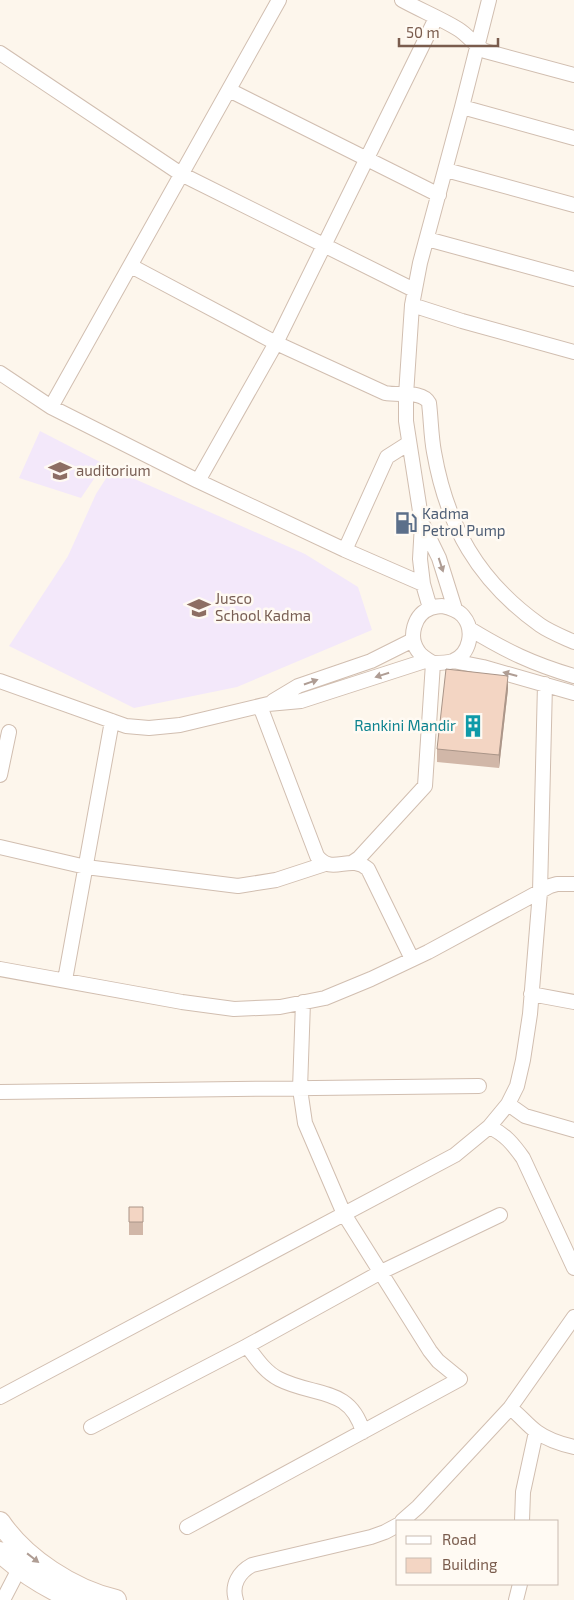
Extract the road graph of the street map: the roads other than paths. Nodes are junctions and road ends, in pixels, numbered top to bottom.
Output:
1 (279, 0) edge
2 (402, 0) edge
3 (489, 0) edge
4 (436, 18) junction
5 (477, 46) junction
6 (0, 53) edge
7 (574, 75) edge
8 (229, 90) junction
9 (462, 107) junction
10 (574, 138) edge
11 (366, 158) junction
12 (446, 170) junction
13 (181, 174) junction
14 (439, 195) junction
15 (574, 205) edge
16 (427, 239) junction
17 (324, 247) junction
18 (131, 266) junction
19 (574, 278) edge
20 (414, 290) junction
21 (412, 305) junction
22 (276, 343) junction
23 (574, 352) edge
24 (0, 373) edge
25 (406, 395) junction
26 (51, 407) junction
27 (409, 443) junction
28 (198, 481) junction
29 (422, 524) junction
30 (345, 550) junction
31 (423, 584) junction
32 (430, 608) junction
33 (455, 609) junction
34 (470, 629) junction
35 (413, 640) junction
36 (574, 642) edge
37 (453, 661) junction
38 (431, 662) junction
39 (574, 676) edge
40 (0, 681) edge
41 (545, 684) junction
42 (574, 693) edge
43 (264, 705) junction
44 (112, 721) junction
45 (9, 732) dead end
46 (0, 775) edge
47 (0, 847) edge
48 (353, 862) junction
49 (325, 864) junction
50 (86, 867) junction
51 (574, 884) edge
52 (540, 892) junction
53 (412, 960) junction
54 (0, 969) edge
55 (65, 980) junction
56 (531, 994) junction
57 (303, 1002) junction
58 (574, 1002) edge
59 (480, 1086) dead end
60 (300, 1088) junction
61 (0, 1092) edge
62 (508, 1104) junction
63 (489, 1127) junction
64 (574, 1130) edge
65 (344, 1214) junction
66 (500, 1215) dead end
67 (574, 1268) edge
68 (381, 1272) junction
69 (574, 1317) edge
70 (247, 1346) junction
71 (0, 1397) edge
72 (510, 1408) junction
73 (91, 1427) dead end
74 (363, 1432) junction
75 (536, 1432) junction
76 (574, 1447) edge
77 (403, 1520) edge
78 (522, 1520) edge
79 (0, 1522) edge
80 (396, 1526) edge
81 (187, 1527) dead end
82 (0, 1552) edge
83 (19, 1568) junction
84 (520, 1585) edge
85 (3, 1600) edge
86 (75, 1600) edge
87 (116, 1600) edge
88 (236, 1600) edge
89 (516, 1600) edge

1 - 8 street
2 - 4 street
3 - 5 street
4 - 5 street
4 - 11 street
5 - 7 street
5 - 9 street
6 - 13 street
8 - 11 street
8 - 13 street
9 - 10 street
9 - 12 street
11 - 14 street
11 - 17 street
12 - 14 street
12 - 15 street
13 - 17 street
13 - 18 street
14 - 16 street
16 - 19 street
16 - 20 street
17 - 20 street
17 - 22 street
18 - 22 street
18 - 26 street
20 - 21 street
21 - 23 street
21 - 25 street
22 - 25 street
22 - 28 street
24 - 26 street
25 - 27 street
25 - 36 street
26 - 28 street
27 - 29 street
27 - 30 street
28 - 30 street
29 - 31 street
29 -> 33 street
30 - 31 street
31 - 32 street
32 - 33 street
32 - 35 street
33 - 34 street
34 - 37 street
34 - 39 street
35 - 38 street
43 -> 35 street
37 - 38 street
41 -> 37 street
38 -> 43 street
38 - 48 street
40 - 44 street
41 - 42 street
41 - 52 street
43 - 44 street
43 - 49 street
44 - 50 street
45 - 46 street
47 - 50 street
48 - 49 street
48 - 53 street
49 - 50 street
50 - 55 street
51 - 52 street
52 - 53 street
52 - 56 street
53 - 57 street
54 - 55 street
55 - 57 street
56 - 58 street
56 - 62 street
57 - 60 street
59 - 60 street
60 - 61 street
60 - 65 street
62 - 63 street
62 - 64 street
63 - 65 street
63 - 67 street
65 - 68 street
65 - 71 street
66 - 68 street
68 - 70 street
68 - 74 street
69 - 72 street
70 - 73 street
70 - 74 street
72 - 75 street
72 - 77 street
74 - 81 street
75 - 76 street
75 - 78 street
79 -> 87 main road
80 - 88 street
82 - 83 main road
83 - 85 street
83 - 86 main road
84 - 89 street

